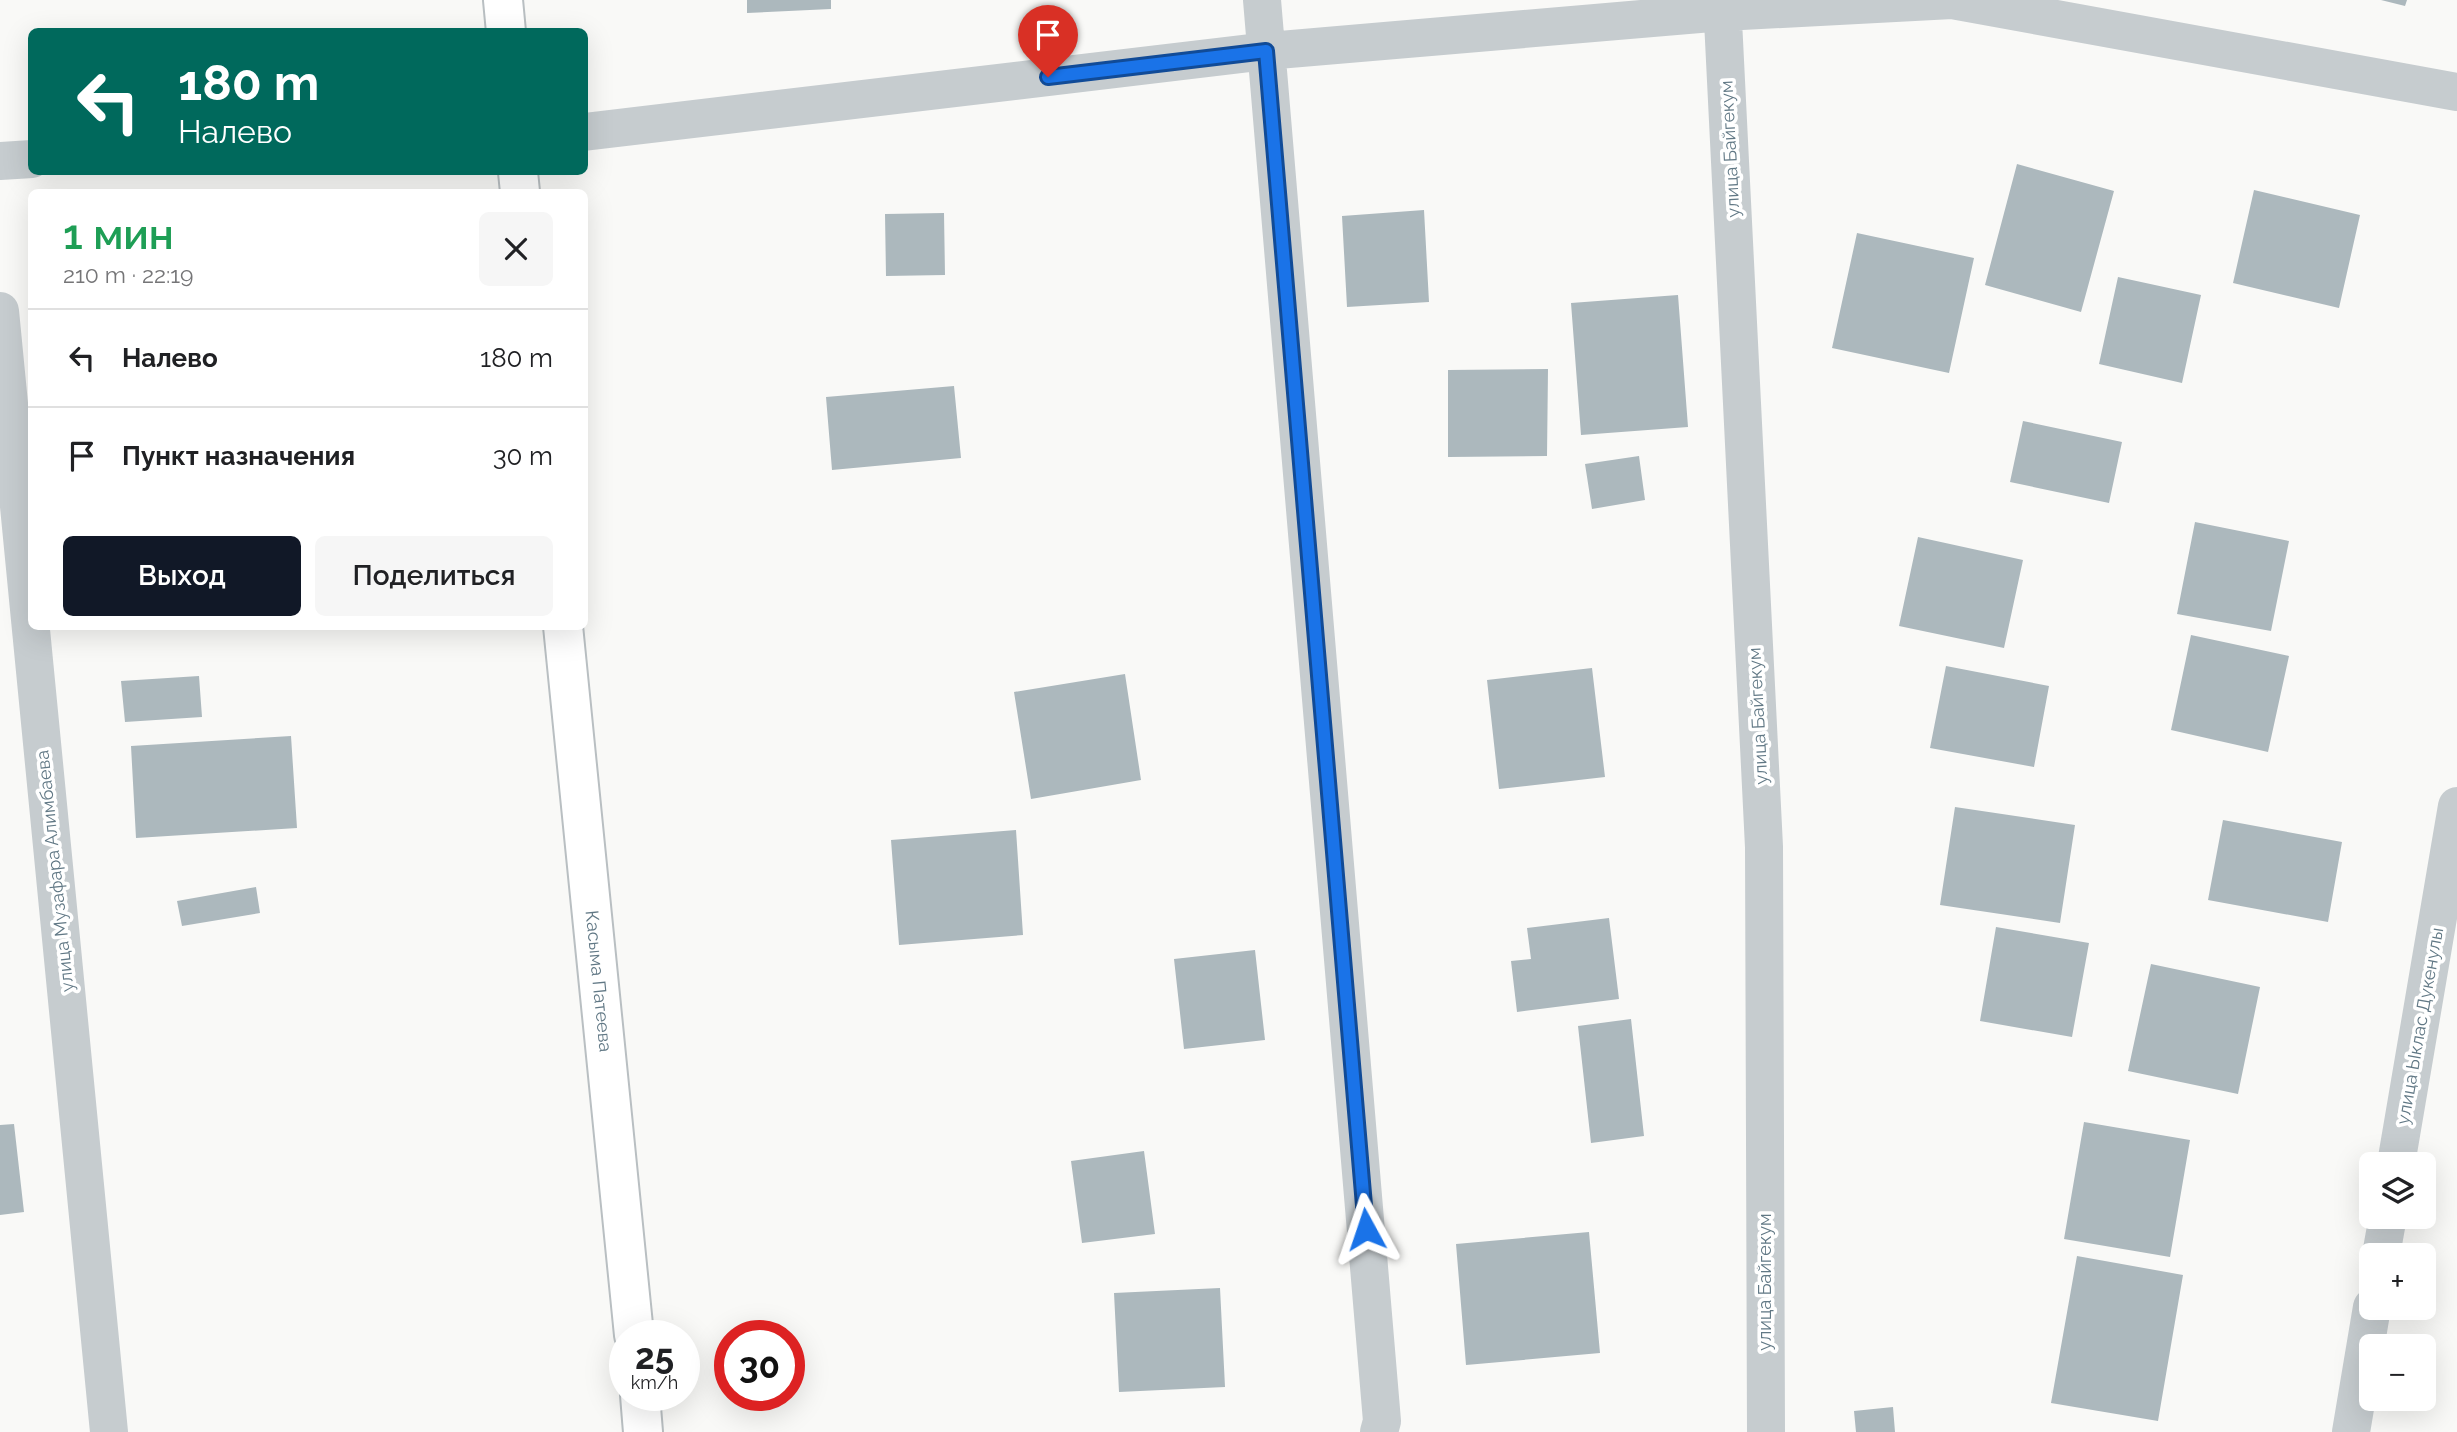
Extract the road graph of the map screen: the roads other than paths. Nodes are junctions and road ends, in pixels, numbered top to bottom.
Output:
1 (503, 0) edge
2 (1262, 0) edge
3 (1952, 0) edge
4 (1723, 6) edge
5 (506, 28) edge
6 (1266, 51) junction
7 (2457, 92) edge
8 (588, 132) edge
9 (28, 159) edge
10 (0, 161) edge
11 (0, 311) edge
12 (28, 599) edge
13 (31, 630) edge
14 (563, 630) edge
15 (2457, 806) edge
16 (2398, 1152) edge
17 (632, 1320) edge
18 (2370, 1320) edge
19 (641, 1411) edge
20 (109, 1432) edge
21 (643, 1432) edge
22 (1379, 1432) edge
23 (1766, 1432) edge
24 (2351, 1432) edge

1 - 5 main road
2 - 6 street
3 - 4 street
3 - 7 street
4 - 6 street
4 - 23 street, улица Байгекум
6 - 8 street
6 - 22 street
9 - 10 street
11 - 12 street, улица Музафара Алимбаева
13 - 20 street, улица Музафара Алимбаева
14 - 17 main road, Касыма Патеева
15 - 16 street, улица Ыклас Дукенулы
18 - 24 street
19 - 21 main road

